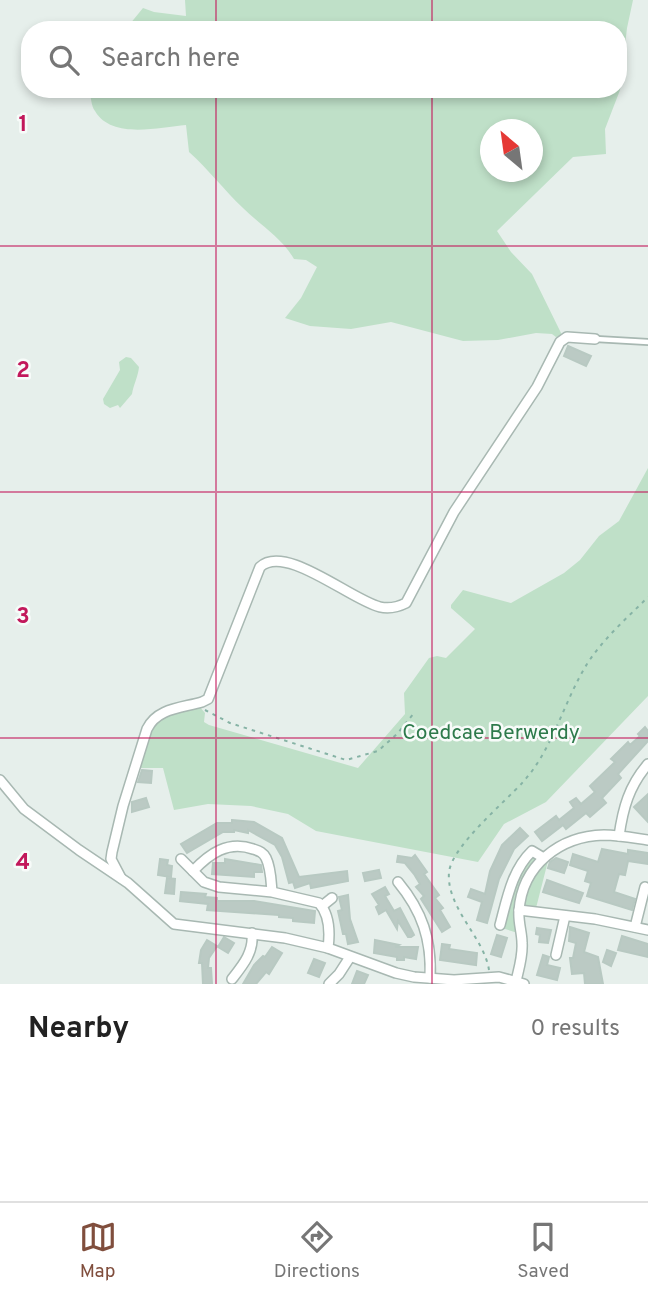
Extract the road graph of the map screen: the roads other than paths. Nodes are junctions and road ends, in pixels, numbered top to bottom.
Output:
1 (595, 339) joint
2 (648, 342) edge
3 (648, 764) edge
4 (0, 780) edge
5 (619, 836) junction
6 (648, 840) edge
7 (542, 857) junction
8 (111, 859) junction
9 (181, 859) dead end
10 (102, 865) junction
11 (193, 871) junction
12 (121, 878) junction
13 (398, 882) dead end
14 (634, 884) dead end
15 (647, 888) edge
16 (272, 892) junction
17 (332, 898) dead end
18 (322, 906) junction
19 (519, 910) junction
20 (565, 916) junction
21 (500, 925) dead end
22 (635, 927) junction
23 (648, 930) edge
24 (252, 933) junction
25 (328, 948) junction
26 (556, 955) dead end
27 (350, 957) junction
28 (228, 963) dead end
29 (430, 978) junction
30 (467, 981) edge
31 (520, 983) edge
32 (329, 984) edge

1 - 2 lane
1 - 8 street
3 - 5 street
4 - 10 street
5 - 6 street
5 - 7 street
7 - 19 street
7 - 21 street
8 - 10 street
8 - 12 street
9 - 11 street
10 - 12 street
11 - 16 street
11 - 16 street
12 - 24 street
13 - 29 street
14 - 15 street
15 - 22 street
16 - 18 street
17 - 18 street
18 - 25 street
19 - 20 street
19 - 31 street
20 - 22 street
20 - 26 street
22 - 23 street
24 - 25 street
24 - 28 street
25 - 27 street
27 - 29 street
27 - 32 street
29 - 30 street
30 - 31 street

